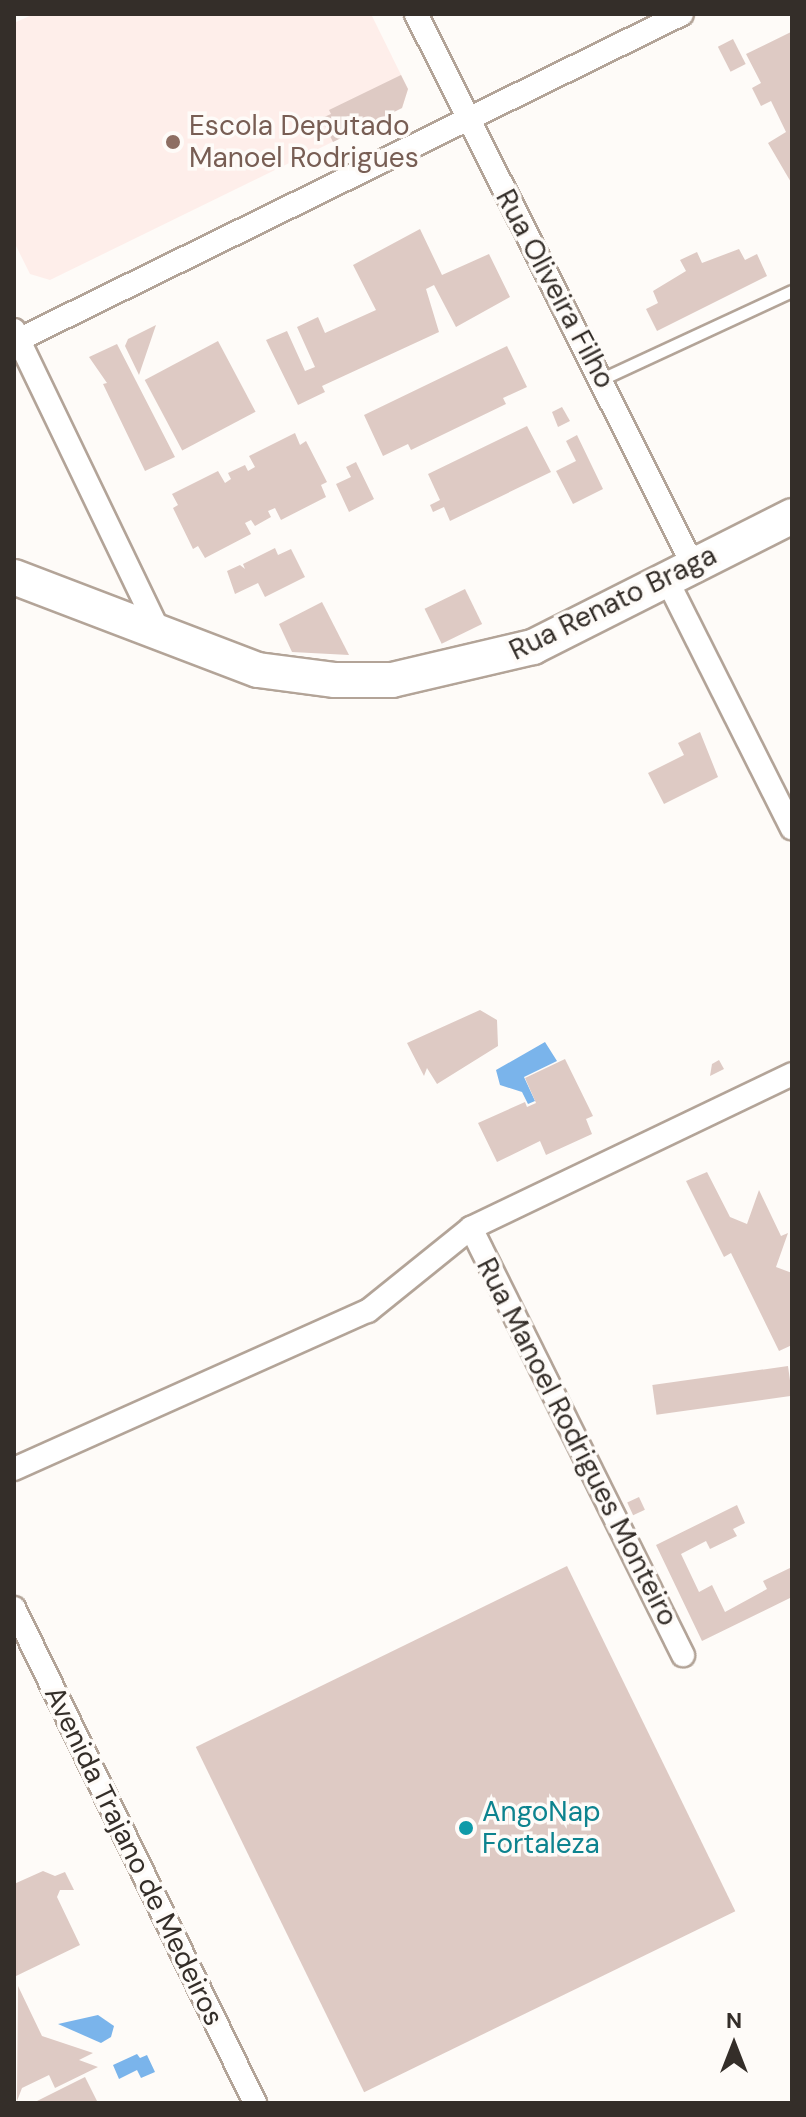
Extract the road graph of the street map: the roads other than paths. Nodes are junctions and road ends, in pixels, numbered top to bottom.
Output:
1 (416, 14) edge
2 (682, 14) edge
3 (465, 118) junction
4 (792, 291) edge
5 (15, 337) edge
6 (602, 379) junction
7 (792, 516) edge
8 (680, 572) junction
9 (14, 577) edge
10 (161, 635) junction
11 (792, 828) edge
12 (792, 1074) edge
13 (471, 1228) junction
14 (14, 1469) edge
15 (14, 1608) edge
16 (683, 1655) dead end
17 (255, 2103) edge

1 - 3 street, Rua Oliveira Filho
2 - 3 street
3 - 5 street
3 - 6 street, Rua Oliveira Filho
4 - 6 lane
5 - 10 street
6 - 8 street, Rua Oliveira Filho
7 - 8 main road, Rua Renato Braga
8 - 10 main road, Rua Renato Braga
8 - 11 street, Rua Oliveira Filho
9 - 10 main road, Rua Renato Braga
12 - 13 street
13 - 14 street
13 - 16 street, Rua Manoel Rodrigues Monteiro
15 - 17 street, Avenida Trajano de Medeiros

